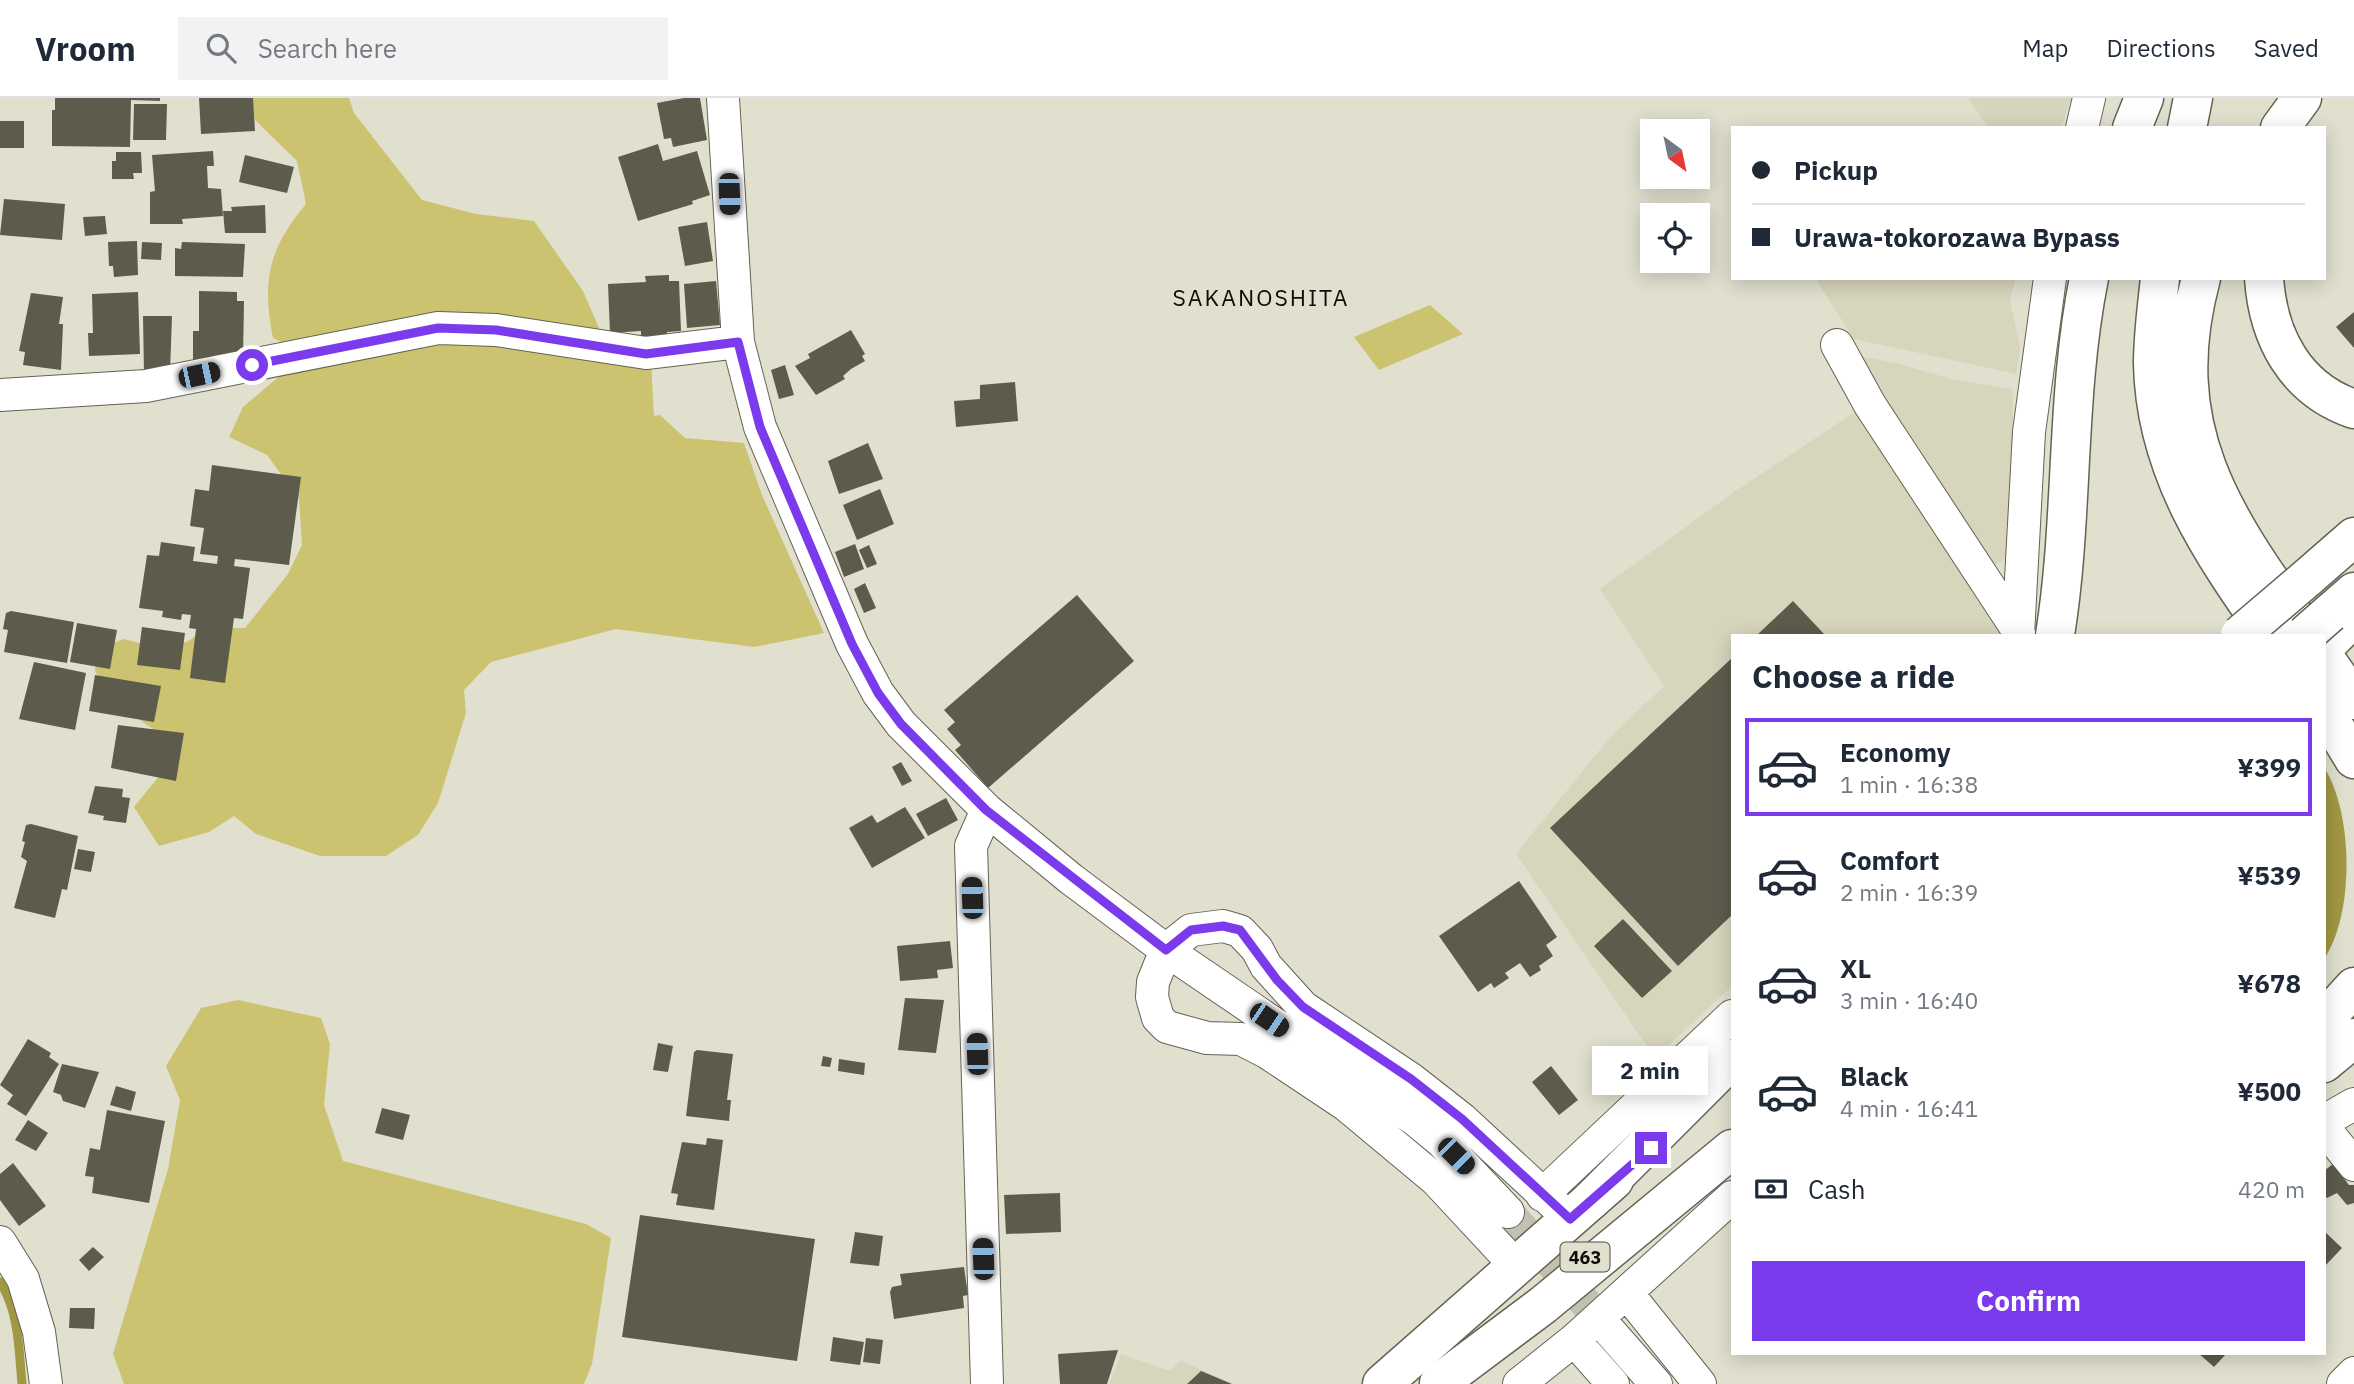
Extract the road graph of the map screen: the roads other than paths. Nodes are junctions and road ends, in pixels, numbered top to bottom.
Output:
1 (723, 98) edge
2 (2090, 98) edge
3 (2144, 98) edge
4 (2193, 98) edge
5 (2302, 98) edge
6 (2321, 98) edge
7 (2083, 126) edge
8 (2133, 126) edge
9 (2187, 126) edge
10 (2281, 126) edge
11 (2310, 126) edge
12 (2050, 280) edge
13 (2089, 280) edge
14 (2160, 280) edge
15 (2201, 280) edge
16 (2264, 280) edge
17 (738, 342) junction
18 (1837, 345) dead end
19 (0, 394) edge
20 (2354, 408) edge
21 (2354, 537) edge
22 (2330, 628) edge
23 (2031, 634) edge
24 (2241, 634) edge
25 (2269, 634) edge
26 (2354, 700) edge
27 (2326, 713) edge
28 (2354, 759) edge
29 (986, 810) junction
30 (1166, 950) junction
31 (2354, 987) edge
32 (1731, 1017) edge
33 (2326, 1018) edge
34 (2354, 1038) edge
35 (1731, 1060) edge
36 (2326, 1061) edge
37 (1731, 1078) edge
38 (2354, 1104) edge
39 (2326, 1120) edge
40 (2326, 1130) edge
41 (1731, 1132) edge
42 (1731, 1150) edge
43 (2354, 1165) edge
44 (1731, 1198) edge
45 (1567, 1205) junction
46 (1508, 1212) tunnel mouth
47 (0, 1241) edge
48 (1516, 1266) junction
49 (1627, 1293) junction
50 (1606, 1327) tunnel mouth
51 (1574, 1340) junction
52 (2354, 1373) edge
53 (46, 1384) edge
54 (987, 1384) edge
55 (1382, 1384) edge
56 (1439, 1384) edge
57 (1518, 1384) edge
58 (1613, 1384) edge
59 (1656, 1384) edge
60 (1700, 1384) edge
61 (2343, 1384) edge

1 - 17 street
2 - 7 street
3 - 8 highway
4 - 9 highway
5 - 10 highway
6 - 11 highway
12 - 23 street
13 - 23 highway
14 - 25 highway
15 - 22 highway
16 - 20 highway
17 - 19 street
17 - 29 street
18 - 23 street
21 - 24 highway, bridge
22 - 26 highway
27 - 28 highway
29 - 30 street
29 - 54 street
30 - 45 street
30 - 46 street
30 - 48 street
31 - 33 highway
32 - 45 street
34 - 36 highway
35 - 45 highway
37 - 45 highway, 463
38 - 39 street
40 - 43 street
41 - 56 highway, 463
42 - 56 highway
44 - 49 street
45 - 48 highway, 463
47 - 53 street
48 - 55 highway, 463
49 - 51 street
49 - 60 street
50 - 59 street
51 - 57 street
51 - 58 street
52 - 61 street

